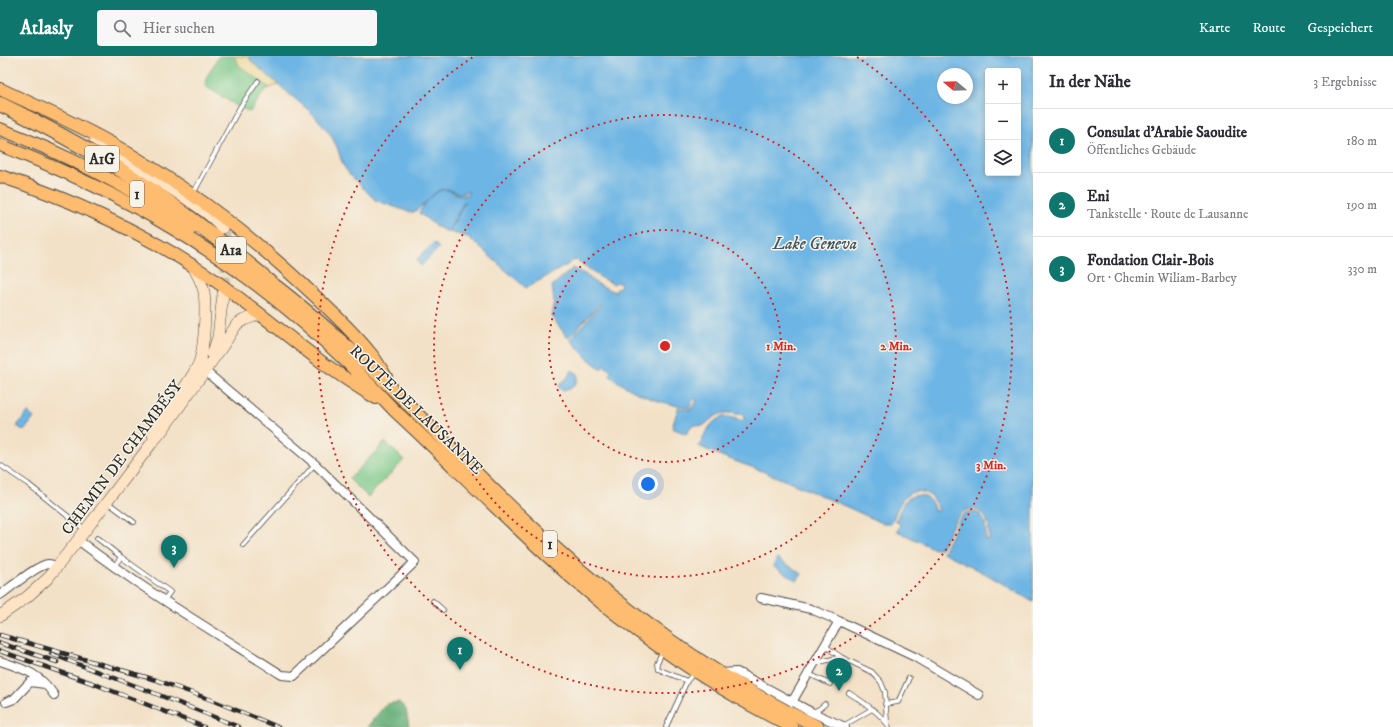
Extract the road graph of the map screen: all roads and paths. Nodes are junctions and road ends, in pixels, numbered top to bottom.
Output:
1 (258, 81) dead end
2 (0, 89) edge
3 (0, 104) edge
4 (76, 125) junction
5 (0, 129) edge
6 (0, 145) edge
7 (0, 176) edge
8 (192, 195) junction
9 (197, 224) joint
10 (222, 228) tunnel mouth
11 (193, 266) junction
12 (263, 276) junction
13 (223, 294) tunnel mouth
14 (260, 314) junction
15 (207, 368) junction
16 (397, 395) junction
17 (394, 410) junction
18 (151, 444) junction
19 (315, 464) junction
20 (0, 465) edge
21 (107, 502) junction
22 (134, 522) dead end
23 (86, 530) junction
24 (97, 538) dead end
25 (78, 540) junction
26 (243, 545) dead end
27 (121, 557) junction
28 (57, 567) junction
29 (114, 567) junction
30 (0, 595) edge
31 (761, 598) dead end
32 (164, 600) junction
33 (433, 601) dead end
34 (443, 610) dead end
35 (2, 615) edge
36 (840, 621) junction
37 (825, 646) junction
38 (664, 650) junction
39 (841, 657) junction
40 (0, 661) edge
41 (815, 663) junction
42 (696, 672) junction
43 (720, 673) junction
44 (809, 674) junction
45 (909, 678) dead end
46 (687, 681) junction
47 (46, 684) junction
48 (830, 684) dead end
49 (849, 693) dead end
50 (54, 695) dead end
51 (979, 695) dead end
52 (6, 702) dead end
53 (792, 702) junction
54 (748, 703) junction
55 (825, 704) dead end
56 (885, 704) junction
57 (872, 710) junction
58 (812, 712) junction
59 (887, 722) junction
60 (844, 726) edge
61 (666, 727) edge
62 (778, 727) edge
63 (792, 727) edge
64 (818, 727) edge
65 (889, 727) edge

1 - 8 lane
2 - 4 main road
3 - 9 highway, A1G
4 - 8 main road
4 - 10 street
5 - 12 main road, ROUTE DE LAUSANNE / 1
6 - 17 main road, ROUTE DE LAUSANNE / 1
7 - 11 main road
8 - 16 main road
9 - 12 highway, A1a
11 - 14 main road
11 - 18 street
12 - 16 main road, ROUTE DE LAUSANNE / 1
13 - 15 street
14 - 15 street, CHEMIN DE CHAMBÉSY
14 - 17 main road
15 - 18 street, CHEMIN DE CHAMBÉSY
15 - 19 street
16 - 43 main road, ROUTE DE LAUSANNE / 1
17 - 38 main road, ROUTE DE LAUSANNE / 1
18 - 21 street, CHEMIN DE CHAMBÉSY
19 - 26 lane
19 - 32 street
20 - 23 lane
21 - 22 lane
21 - 23 street, CHEMIN DE CHAMBÉSY
23 - 25 street, CHEMIN DE CHAMBÉSY
24 - 27 lane
25 - 28 street, CHEMIN DE CHAMBÉSY
25 - 29 street
27 - 29 lane
27 - 32 lane
28 - 30 street
28 - 35 street, CHEMIN DE CHAMBÉSY
29 - 32 street
31 - 36 street
33 - 34 lane
36 - 37 street
36 - 51 street
37 - 39 lane
37 - 41 street
38 - 42 main road, ROUTE DE LAUSANNE / 1
38 - 46 lane
39 - 41 lane
39 - 56 lane
40 - 47 street
41 - 44 street
42 - 46 lane
42 - 54 main road, ROUTE DE LAUSANNE / 1
43 - 53 street
43 - 64 main road, ROUTE DE LAUSANNE / 1
44 - 48 lane
44 - 53 street
45 - 56 lane
46 - 61 lane
47 - 50 street
47 - 52 street
49 - 57 lane
53 - 58 street
54 - 62 street
54 - 63 main road, ROUTE DE LAUSANNE / 1
55 - 58 lane
56 - 59 lane
57 - 59 lane
57 - 60 lane
58 - 60 street
59 - 65 lane

